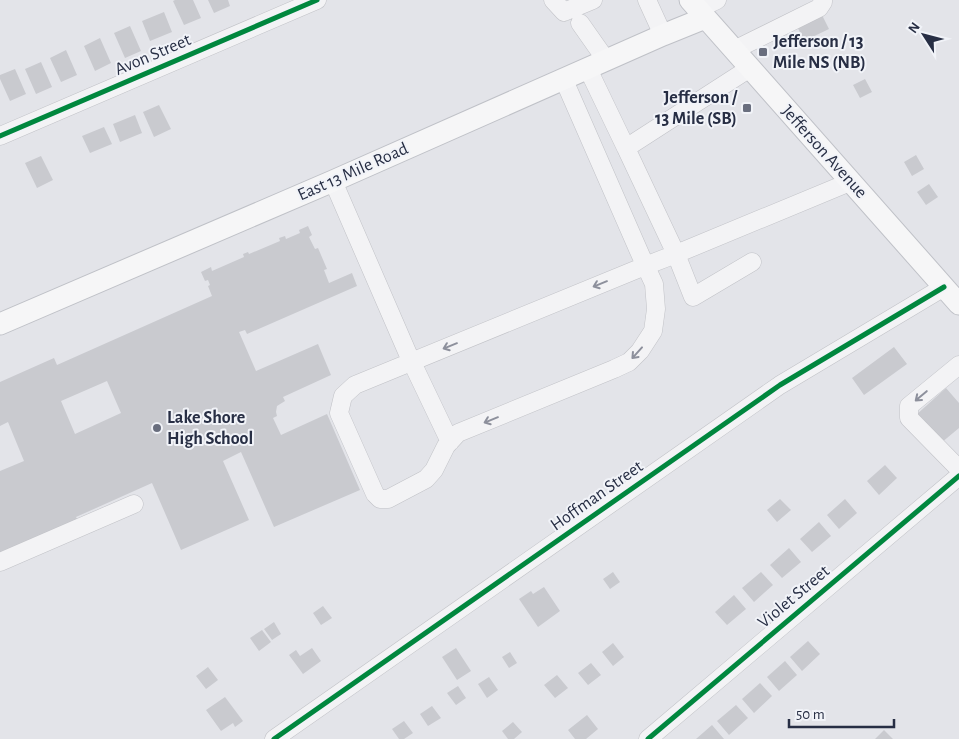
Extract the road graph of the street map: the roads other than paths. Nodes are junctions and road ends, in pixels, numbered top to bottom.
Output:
1 (317, 0) edge
2 (553, 0) edge
3 (593, 0) edge
4 (647, 0) edge
5 (717, 0) edge
6 (823, 0) edge
7 (698, 9) edge
8 (580, 23) dead end
9 (663, 35) junction
10 (734, 50) junction
11 (597, 65) junction
12 (750, 68) junction
13 (564, 80) junction
14 (0, 136) edge
15 (626, 148) junction
16 (333, 181) junction
17 (850, 182) junction
18 (661, 260) junction
19 (752, 262) dead end
20 (944, 287) junction
21 (959, 304) edge
22 (0, 324) edge
23 (411, 362) junction
24 (958, 367) edge
25 (450, 442) junction
26 (959, 469) edge
27 (959, 476) edge
28 (134, 504) dead end
29 (0, 562) edge
30 (274, 739) edge
31 (648, 739) edge

1 - 14 street, Avon Street
2 - 3 street
4 - 9 street
5 - 7 street
6 - 10 street
7 - 9 main road, East 13 Mile Road
7 - 10 main road, Jefferson Avenue
8 - 11 street
9 - 11 main road, East 13 Mile Road
10 - 12 main road, Jefferson Avenue
11 - 13 main road, East 13 Mile Road
11 - 15 street
12 - 15 street
12 - 17 main road, Jefferson Avenue
13 - 16 main road, East 13 Mile Road
13 - 18 street
15 - 18 street
16 - 22 main road, East 13 Mile Road
16 - 23 street
17 - 18 street
17 - 20 main road, Jefferson Avenue
18 - 19 street
18 -> 23 street
18 -> 25 street
20 - 21 main road, Jefferson Avenue
20 - 30 street, Hoffman Street
23 - 25 street
23 - 25 street
24 -> 26 street
27 - 31 street, Violet Street
28 - 29 street

